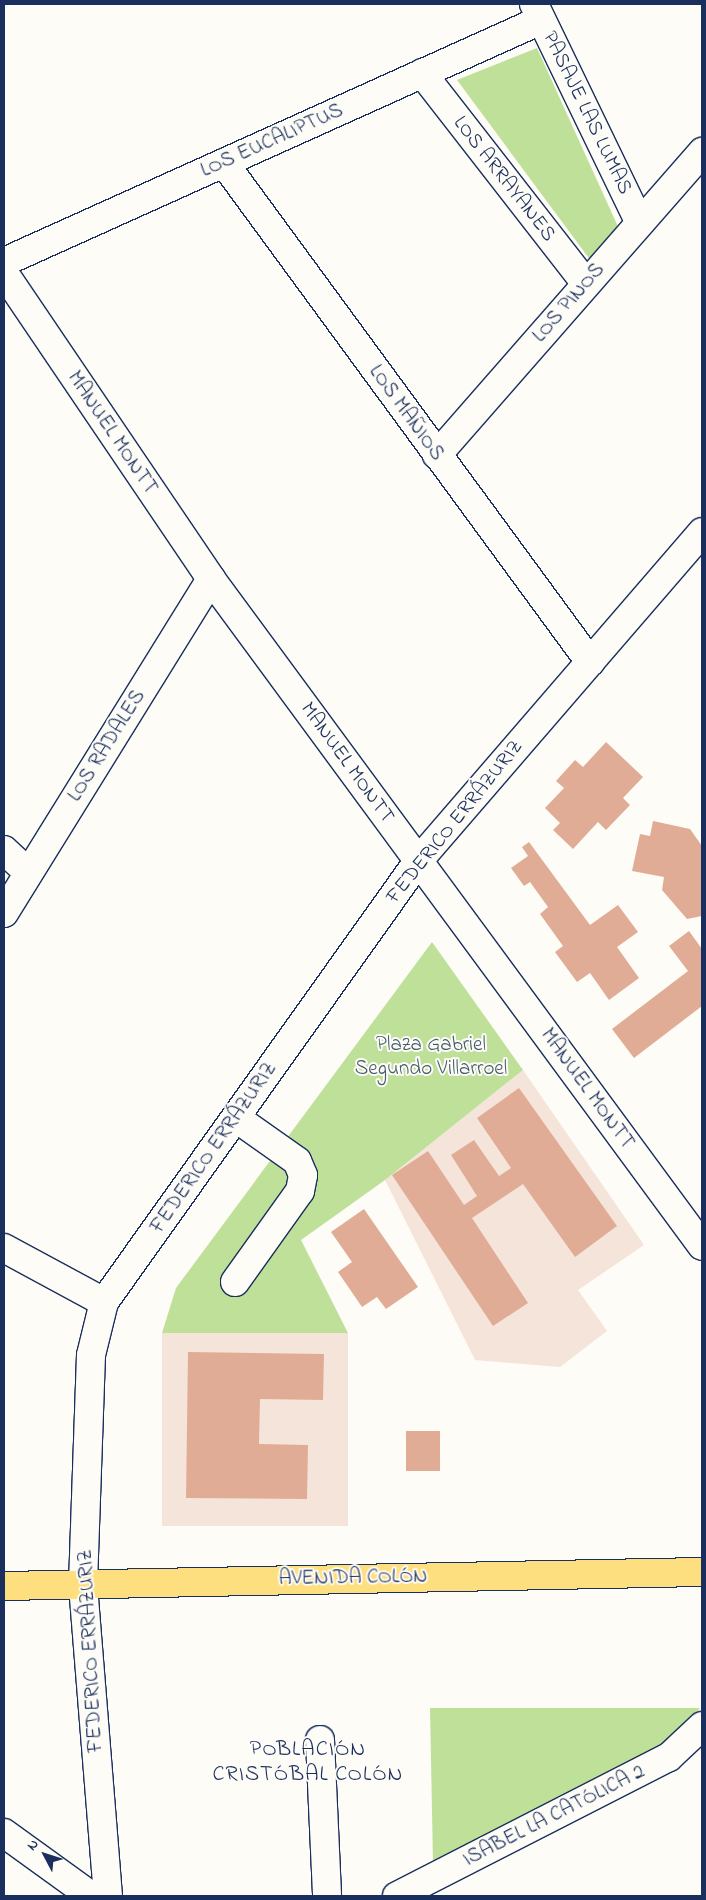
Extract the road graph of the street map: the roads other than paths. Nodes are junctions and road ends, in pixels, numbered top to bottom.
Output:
1 (538, 12) edge
2 (422, 73) junction
3 (702, 152) edge
4 (224, 162) junction
5 (640, 223) junction
6 (4, 262) edge
7 (4, 273) edge
8 (586, 284) junction
9 (437, 455) junction
10 (702, 532) edge
11 (211, 579) junction
12 (590, 662) junction
13 (4, 850) edge
14 (419, 860) junction
15 (28, 872) junction
16 (4, 913) edge
17 (236, 1118) junction
18 (702, 1246) edge
19 (4, 1248) edge
20 (235, 1282) dead end
21 (104, 1302) junction
22 (702, 1572) edge
23 (83, 1584) junction
24 (4, 1586) edge
25 (702, 1726) edge
26 (320, 1740) dead end
27 (4, 1833) edge
28 (91, 1896) edge
29 (108, 1896) edge
30 (327, 1896) edge
31 (397, 1896) edge

1 - 2 street, LOS EUCALIPTUS
1 - 5 street, PASAJE LAS LUMAS
2 - 4 street, LOS EUCALIPTUS
2 - 8 street, LOS ARRAYANES
3 - 5 street, LOS PINOS
4 - 6 street, LOS EUCALIPTUS
4 - 9 street, LOS MAÑIOS
5 - 8 street, LOS PINOS
7 - 11 street, MANUEL MONTT
8 - 9 street, LOS PINOS
9 - 12 street, LOS MAÑIOS
10 - 12 street, FEDERICO ERRÁZURIZ
11 - 14 street, MANUEL MONTT
11 - 15 street, LOS RADALES
12 - 14 street, FEDERICO ERRÁZURIZ
13 - 15 street
14 - 17 street, FEDERICO ERRÁZURIZ
14 - 18 street, MANUEL MONTT
15 - 16 street, LOS RADALES
17 - 20 street
17 - 21 street, FEDERICO ERRÁZURIZ
19 - 21 street
21 - 23 street, FEDERICO ERRÁZURIZ
22 - 23 main road, AVENIDA COLÓN
23 - 24 main road, AVENIDA COLÓN
23 - 29 street, FEDERICO ERRÁZURIZ
25 - 31 street, ISABEL LA CATÓLICA 2
26 - 30 street
27 - 28 street

